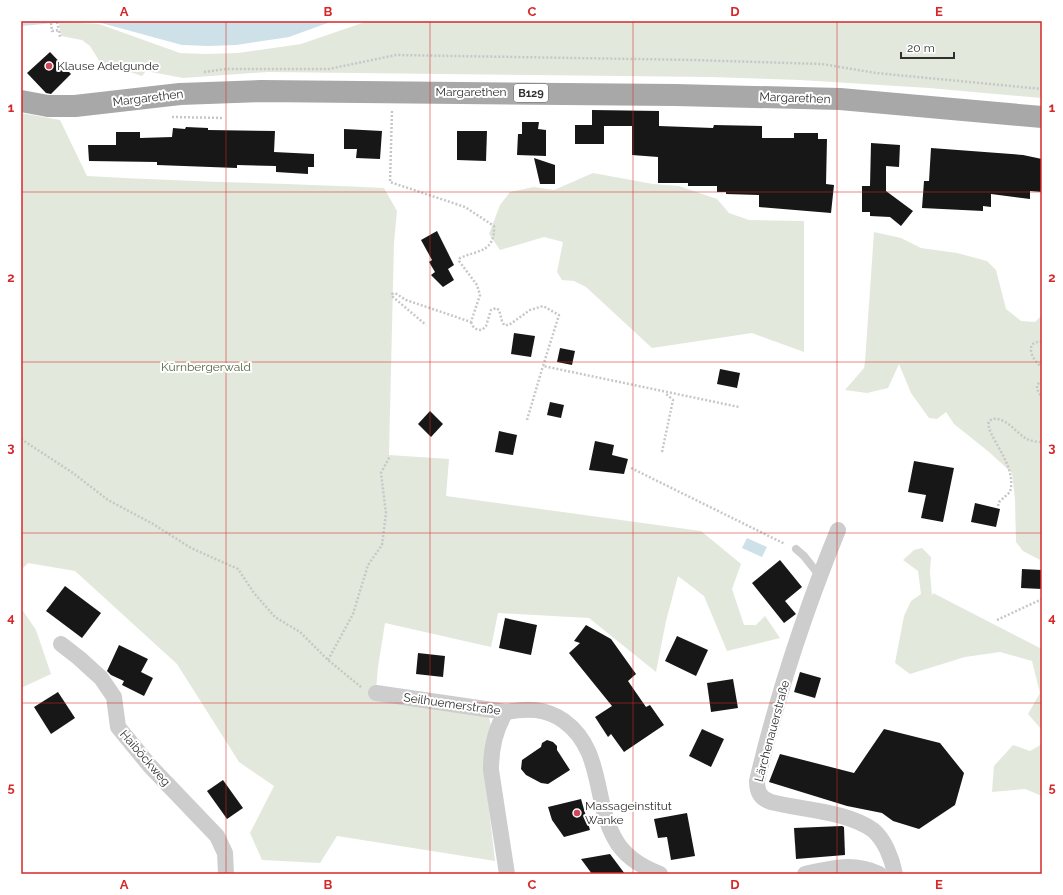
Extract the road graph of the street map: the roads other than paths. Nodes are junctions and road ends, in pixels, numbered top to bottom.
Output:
1 (21, 101) edge
2 (1042, 117) edge
3 (838, 530) dead end
4 (796, 549) road end
5 (819, 575) junction
6 (61, 644) dead end
7 (376, 693) road end
8 (506, 712) junction
9 (226, 874) edge
10 (507, 874) edge
11 (660, 874) edge
12 (805, 874) edge
13 (879, 874) edge
14 (895, 874) edge

1 - 2 main road, Margarethen / B129
3 - 5 street, Lärchenauerstraße
4 - 5 lane
5 - 14 street, Lärchenauerstraße
6 - 9 street, Haiböckweg
7 - 8 street, Seilhuemerstraße
8 - 10 street, Seilhuemerstraße
8 - 11 street
12 - 13 street

